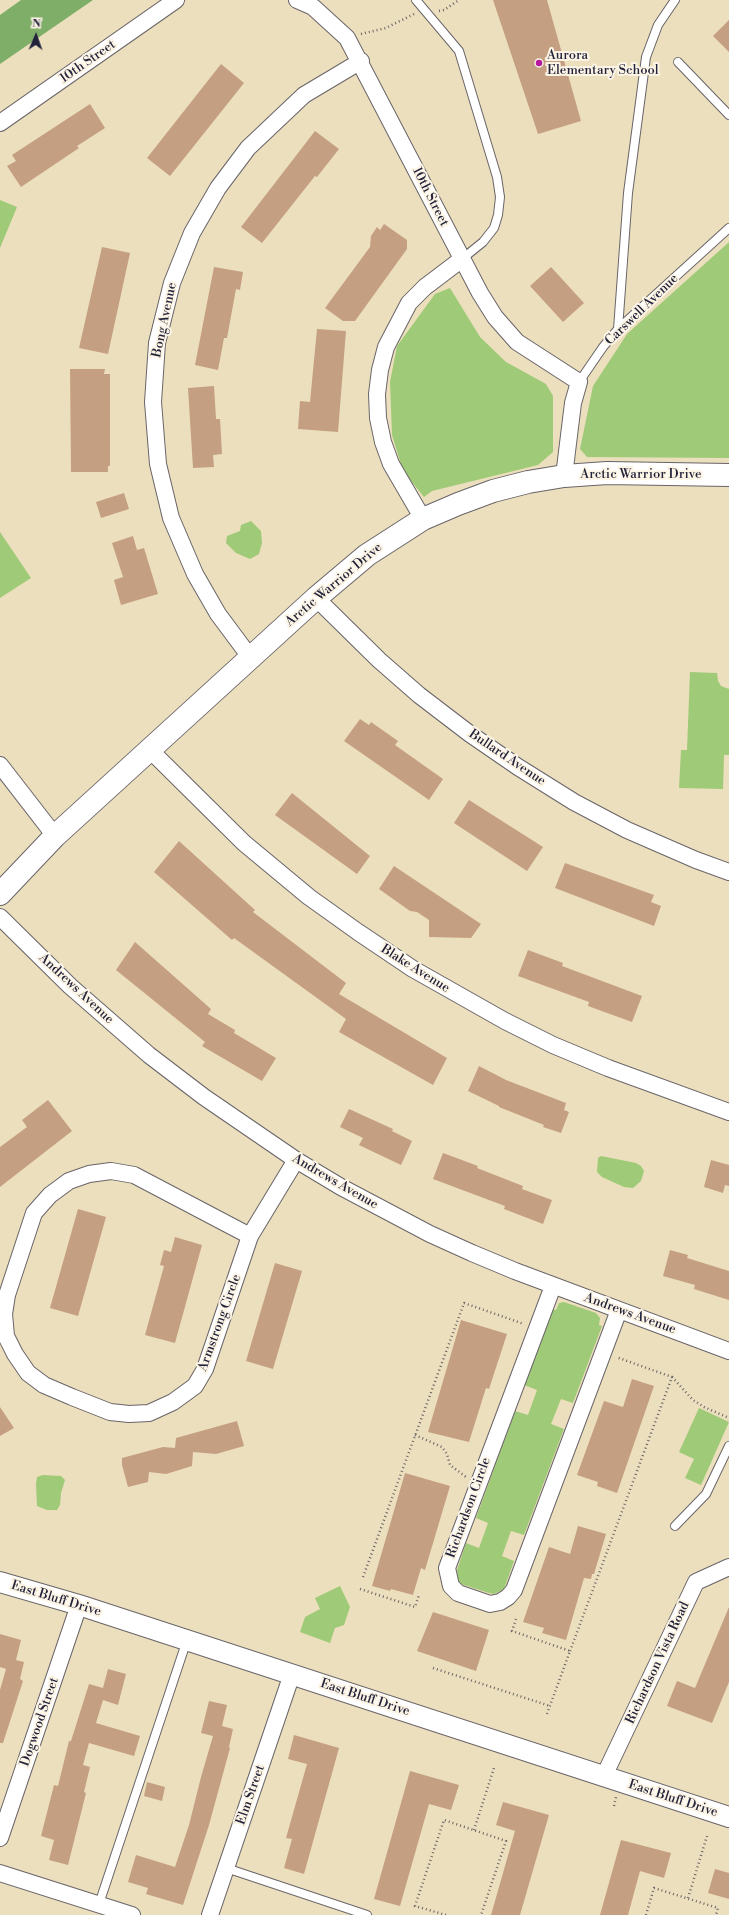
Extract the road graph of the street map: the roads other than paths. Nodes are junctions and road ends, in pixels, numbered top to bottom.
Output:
1 (176, 0) edge
2 (297, 0) edge
3 (416, 0) edge
4 (675, 0) edge
5 (361, 61) junction
6 (678, 62) dead end
7 (729, 115) edge
8 (0, 123) edge
9 (729, 228) edge
10 (462, 259) junction
11 (618, 329) junction
12 (579, 382) junction
13 (729, 475) edge
14 (564, 476) junction
15 (423, 519) junction
16 (316, 598) junction
17 (250, 657) junction
18 (149, 750) junction
19 (0, 765) edge
20 (55, 836) junction
21 (729, 872) edge
22 (0, 876) edge
23 (0, 894) edge
24 (0, 917) edge
25 (729, 1112) edge
26 (296, 1160) junction
27 (250, 1236) junction
28 (553, 1286) junction
29 (619, 1310) junction
30 (729, 1351) edge
31 (729, 1446) edge
32 (676, 1526) dead end
33 (729, 1567) edge
34 (0, 1582) edge
35 (79, 1605) junction
36 (187, 1640) junction
37 (292, 1674) junction
38 (604, 1776) junction
39 (729, 1817) edge
40 (0, 1838) edge
41 (226, 1868) junction
42 (0, 1873) edge
43 (99, 1904) junction
44 (132, 1915) edge
45 (210, 1915) edge
46 (367, 1915) edge

1 - 8 street, 10th Street
2 - 5 street, 10th Street
3 - 10 lane
4 - 11 lane
5 - 10 street, 10th Street
5 - 17 street, Bong Avenue
6 - 7 lane
9 - 11 lane, Carswell Avenue
10 - 12 street, 10th Street
10 - 15 street
11 - 12 lane, Carswell Avenue
12 - 14 street, Carswell Avenue
13 - 14 main road, Arctic Warrior Drive
14 - 15 main road, Arctic Warrior Drive
15 - 16 main road, Arctic Warrior Drive
16 - 17 main road, Arctic Warrior Drive
16 - 21 street, Bullard Avenue
17 - 18 main road, Arctic Warrior Drive
18 - 20 main road, Arctic Warrior Drive
18 - 25 street, Blake Avenue
19 - 20 street
20 - 22 main road, Arctic Warrior Drive
20 - 23 main road, Arctic Warrior Drive
24 - 26 street, Andrews Avenue
26 - 27 street, Armstrong Circle
26 - 28 street, Andrews Avenue
27 - 27 street, Armstrong Circle
28 - 29 street, Andrews Avenue
28 - 29 street, Richardson Circle
29 - 30 street, Andrews Avenue
31 - 32 lane
33 - 38 street, Richardson Vista Road
34 - 35 street, East Bluff Drive
35 - 36 street, East Bluff Drive
35 - 40 street, Dogwood Street
36 - 37 street, East Bluff Drive
36 - 43 lane
37 - 38 street, East Bluff Drive
37 - 41 street, Elm Street
38 - 39 street, East Bluff Drive
41 - 45 street, Elm Street
41 - 46 lane
42 - 43 street
43 - 44 street

